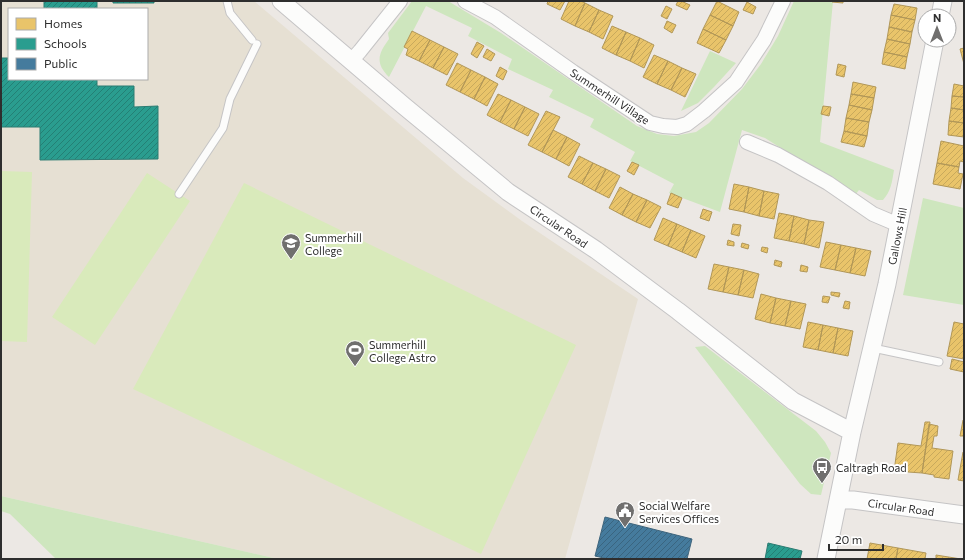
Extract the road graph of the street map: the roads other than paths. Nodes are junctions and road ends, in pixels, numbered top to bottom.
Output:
1 (227, 1) edge
2 (281, 1) edge
3 (400, 1) edge
4 (465, 1) edge
5 (783, 1) edge
6 (933, 48) edge
7 (351, 61) junction
8 (747, 142) dead end
9 (179, 194) dead end
10 (899, 225) junction
11 (873, 348) junction
12 (939, 362) dead end
13 (852, 432) junction
14 (838, 500) junction
15 (964, 516) edge
16 (826, 559) edge

1 - 9 lane
2 - 7 street, Circular Road
3 - 7 street
4 - 5 street, Summerhill Village
6 - 10 street, Gallows Hill
7 - 13 street, Circular Road
8 - 10 street
10 - 11 street, Gallows Hill
11 - 12 lane
11 - 13 street, Gallows Hill
13 - 14 street, Gallows Hill
14 - 15 street, Circular Road
14 - 16 street, Gallows Hill

